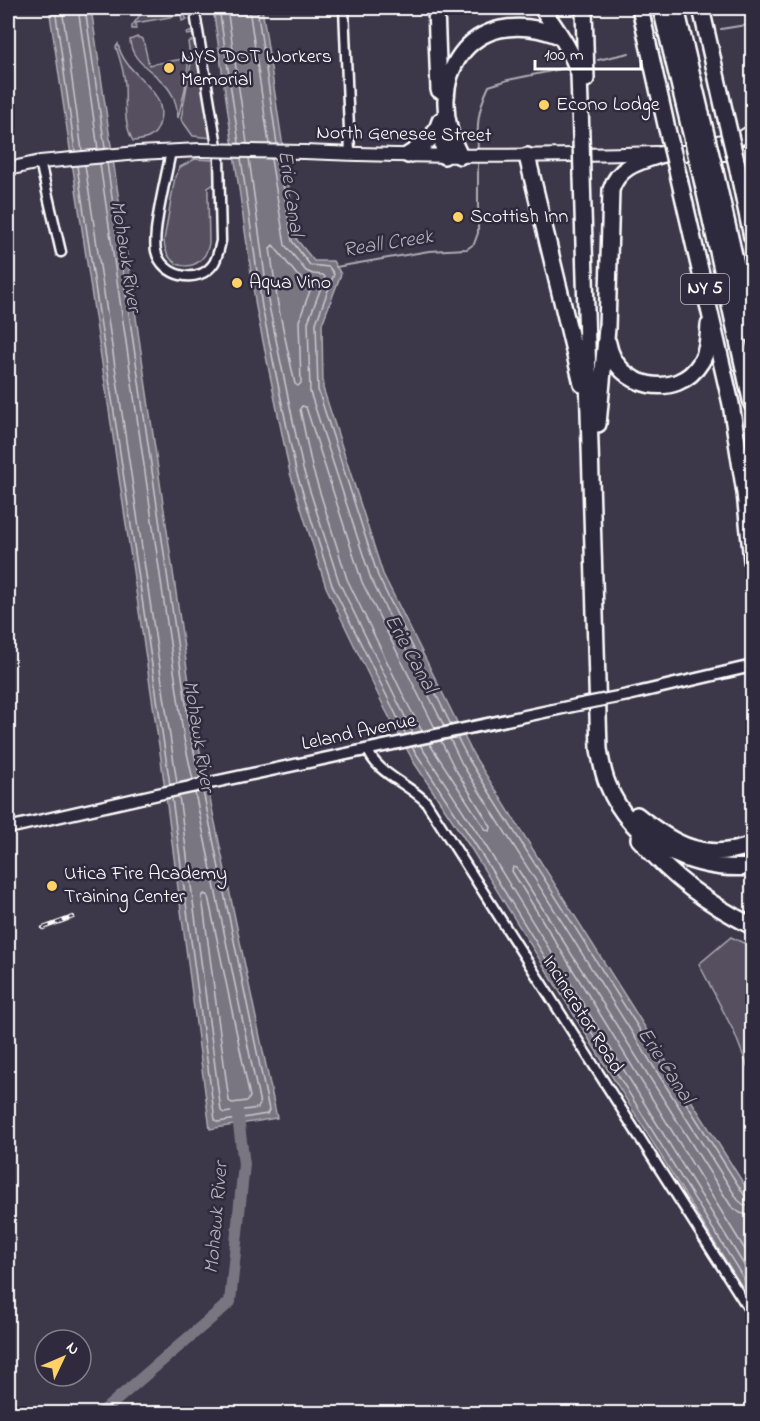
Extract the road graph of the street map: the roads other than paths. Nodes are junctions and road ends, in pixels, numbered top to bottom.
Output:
1 (344, 8) edge
2 (435, 8) edge
3 (542, 8) edge
4 (584, 8) edge
5 (640, 8) edge
6 (662, 8) edge
7 (676, 8) edge
8 (701, 8) edge
9 (196, 19) dead end
10 (560, 36) junction
11 (440, 118) junction
12 (697, 127) junction
13 (753, 131) edge
14 (584, 137) junction
15 (171, 151) junction
16 (660, 153) junction
17 (753, 153) edge
18 (350, 154) junction
19 (408, 155) junction
20 (444, 156) junction
21 (465, 156) junction
22 (527, 156) junction
23 (40, 162) junction
24 (11, 166) edge
25 (708, 173) junction
26 (586, 175) junction
27 (741, 184) junction
28 (753, 215) edge
29 (753, 237) edge
30 (61, 252) dead end
31 (710, 310) junction
32 (607, 328) junction
33 (753, 335) edge
34 (753, 404) edge
35 (590, 428) junction
36 (597, 445) junction
37 (753, 561) edge
38 (753, 666) edge
39 (368, 749) junction
40 (618, 803) junction
41 (632, 811) junction
42 (8, 828) edge
43 (753, 844) edge
44 (753, 861) edge
45 (753, 867) edge
46 (753, 927) edge
47 (753, 1314) edge

1 - 18 street
2 - 11 highway
3 - 10 highway
4 - 14 highway
5 - 31 highway, NY 5, bridge
6 - 12 highway
7 - 12 highway
8 - 27 highway, bridge
9 - 15 street
10 - 14 highway
10 - 21 highway
11 - 19 highway
11 - 20 highway
12 - 25 highway, bridge
13 - 16 main road
14 - 26 highway, bridge
15 - 18 main road, North Genesee Street, bridge
15 - 23 main road, North Genesee Street
16 - 17 highway, North Genesee Street
16 - 22 main road, North Genesee Street
16 - 32 highway
18 - 19 main road, North Genesee Street
19 - 20 main road, North Genesee Street
20 - 21 main road, North Genesee Street
21 - 22 main road, North Genesee Street
22 - 35 highway
23 - 24 main road, North Genesee Street
23 - 30 street
25 - 33 highway
25 - 34 highway
26 - 35 highway
26 - 36 highway
27 - 28 highway
27 - 29 highway
31 - 32 highway
31 - 37 highway, NY 5
32 - 36 highway
35 - 40 highway
36 - 41 highway
38 - 39 street, Leland Avenue, bridge
39 - 42 street, Leland Avenue
39 - 47 street, Incinerator Road
40 - 45 highway
40 - 46 highway
41 - 43 highway
41 - 44 highway

